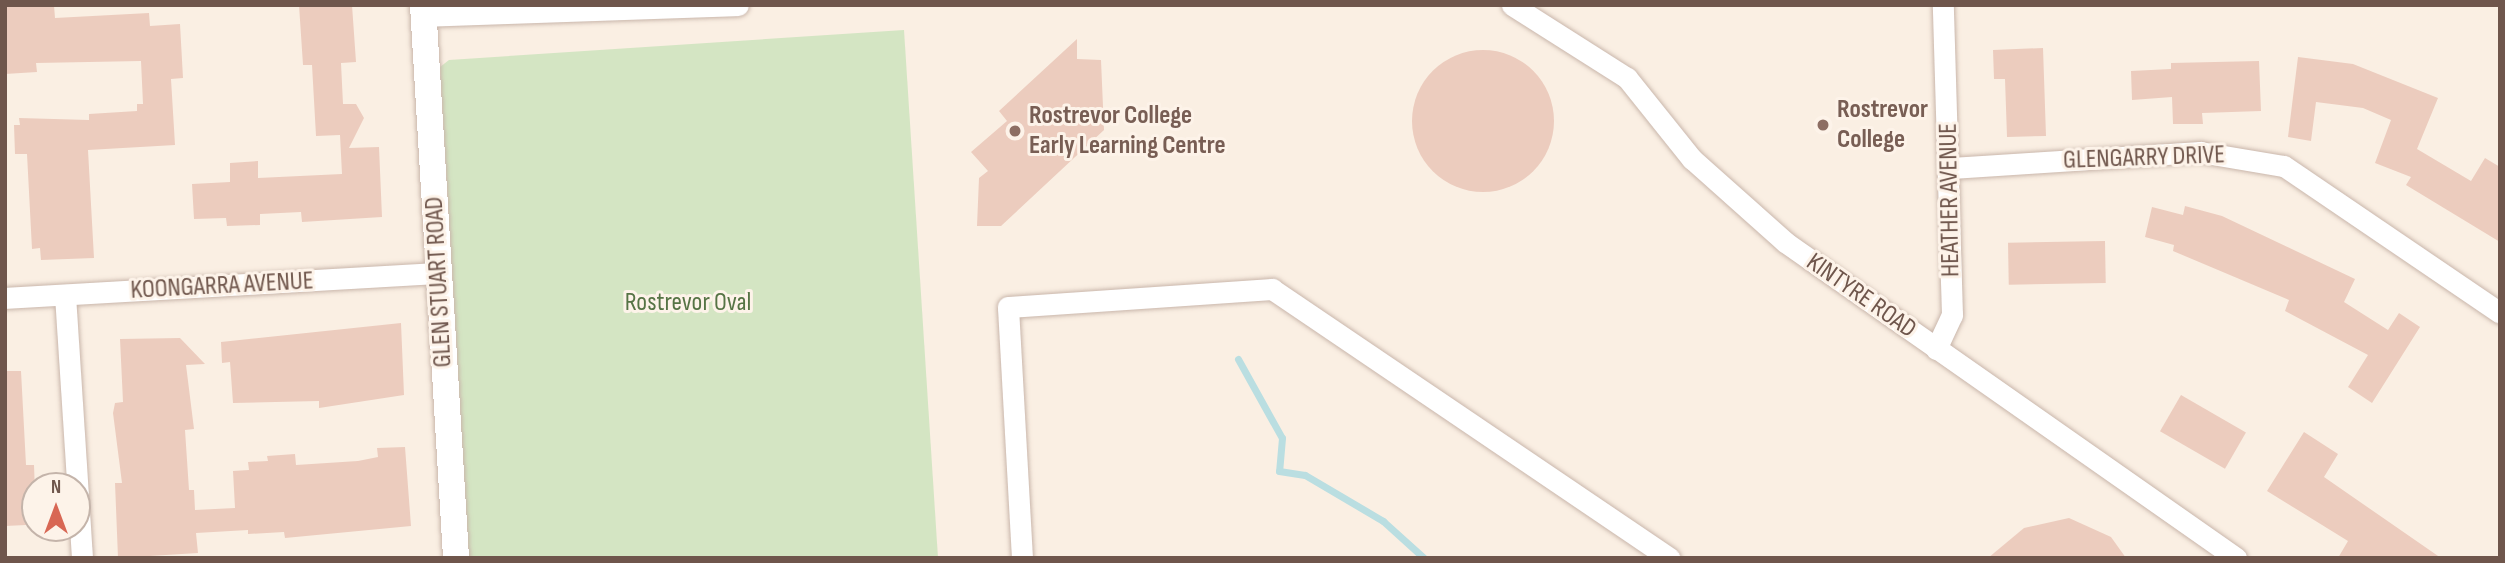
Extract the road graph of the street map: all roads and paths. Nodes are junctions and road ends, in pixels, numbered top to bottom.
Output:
1 (738, 5) edge
2 (1512, 5) edge
3 (1943, 5) edge
4 (423, 11) edge
5 (1951, 168) junction
6 (439, 273) junction
7 (65, 295) junction
8 (5, 298) edge
9 (2500, 313) edge
10 (1936, 349) junction
11 (82, 558) edge
12 (456, 558) edge
13 (1022, 558) edge
14 (1669, 558) edge
15 (2236, 558) edge

1 - 4 street
2 - 10 street, KINTYRE ROAD
3 - 5 street, HEATHER AVENUE
4 - 6 street, GLEN STUART ROAD
5 - 9 street, GLENGARRY DRIVE
5 - 10 street, HEATHER AVENUE
6 - 7 street, KOONGARRA AVENUE
6 - 12 street, GLEN STUART ROAD
7 - 8 street, KOONGARRA AVENUE
7 - 11 street
10 - 15 street, KINTYRE ROAD
13 - 14 street

